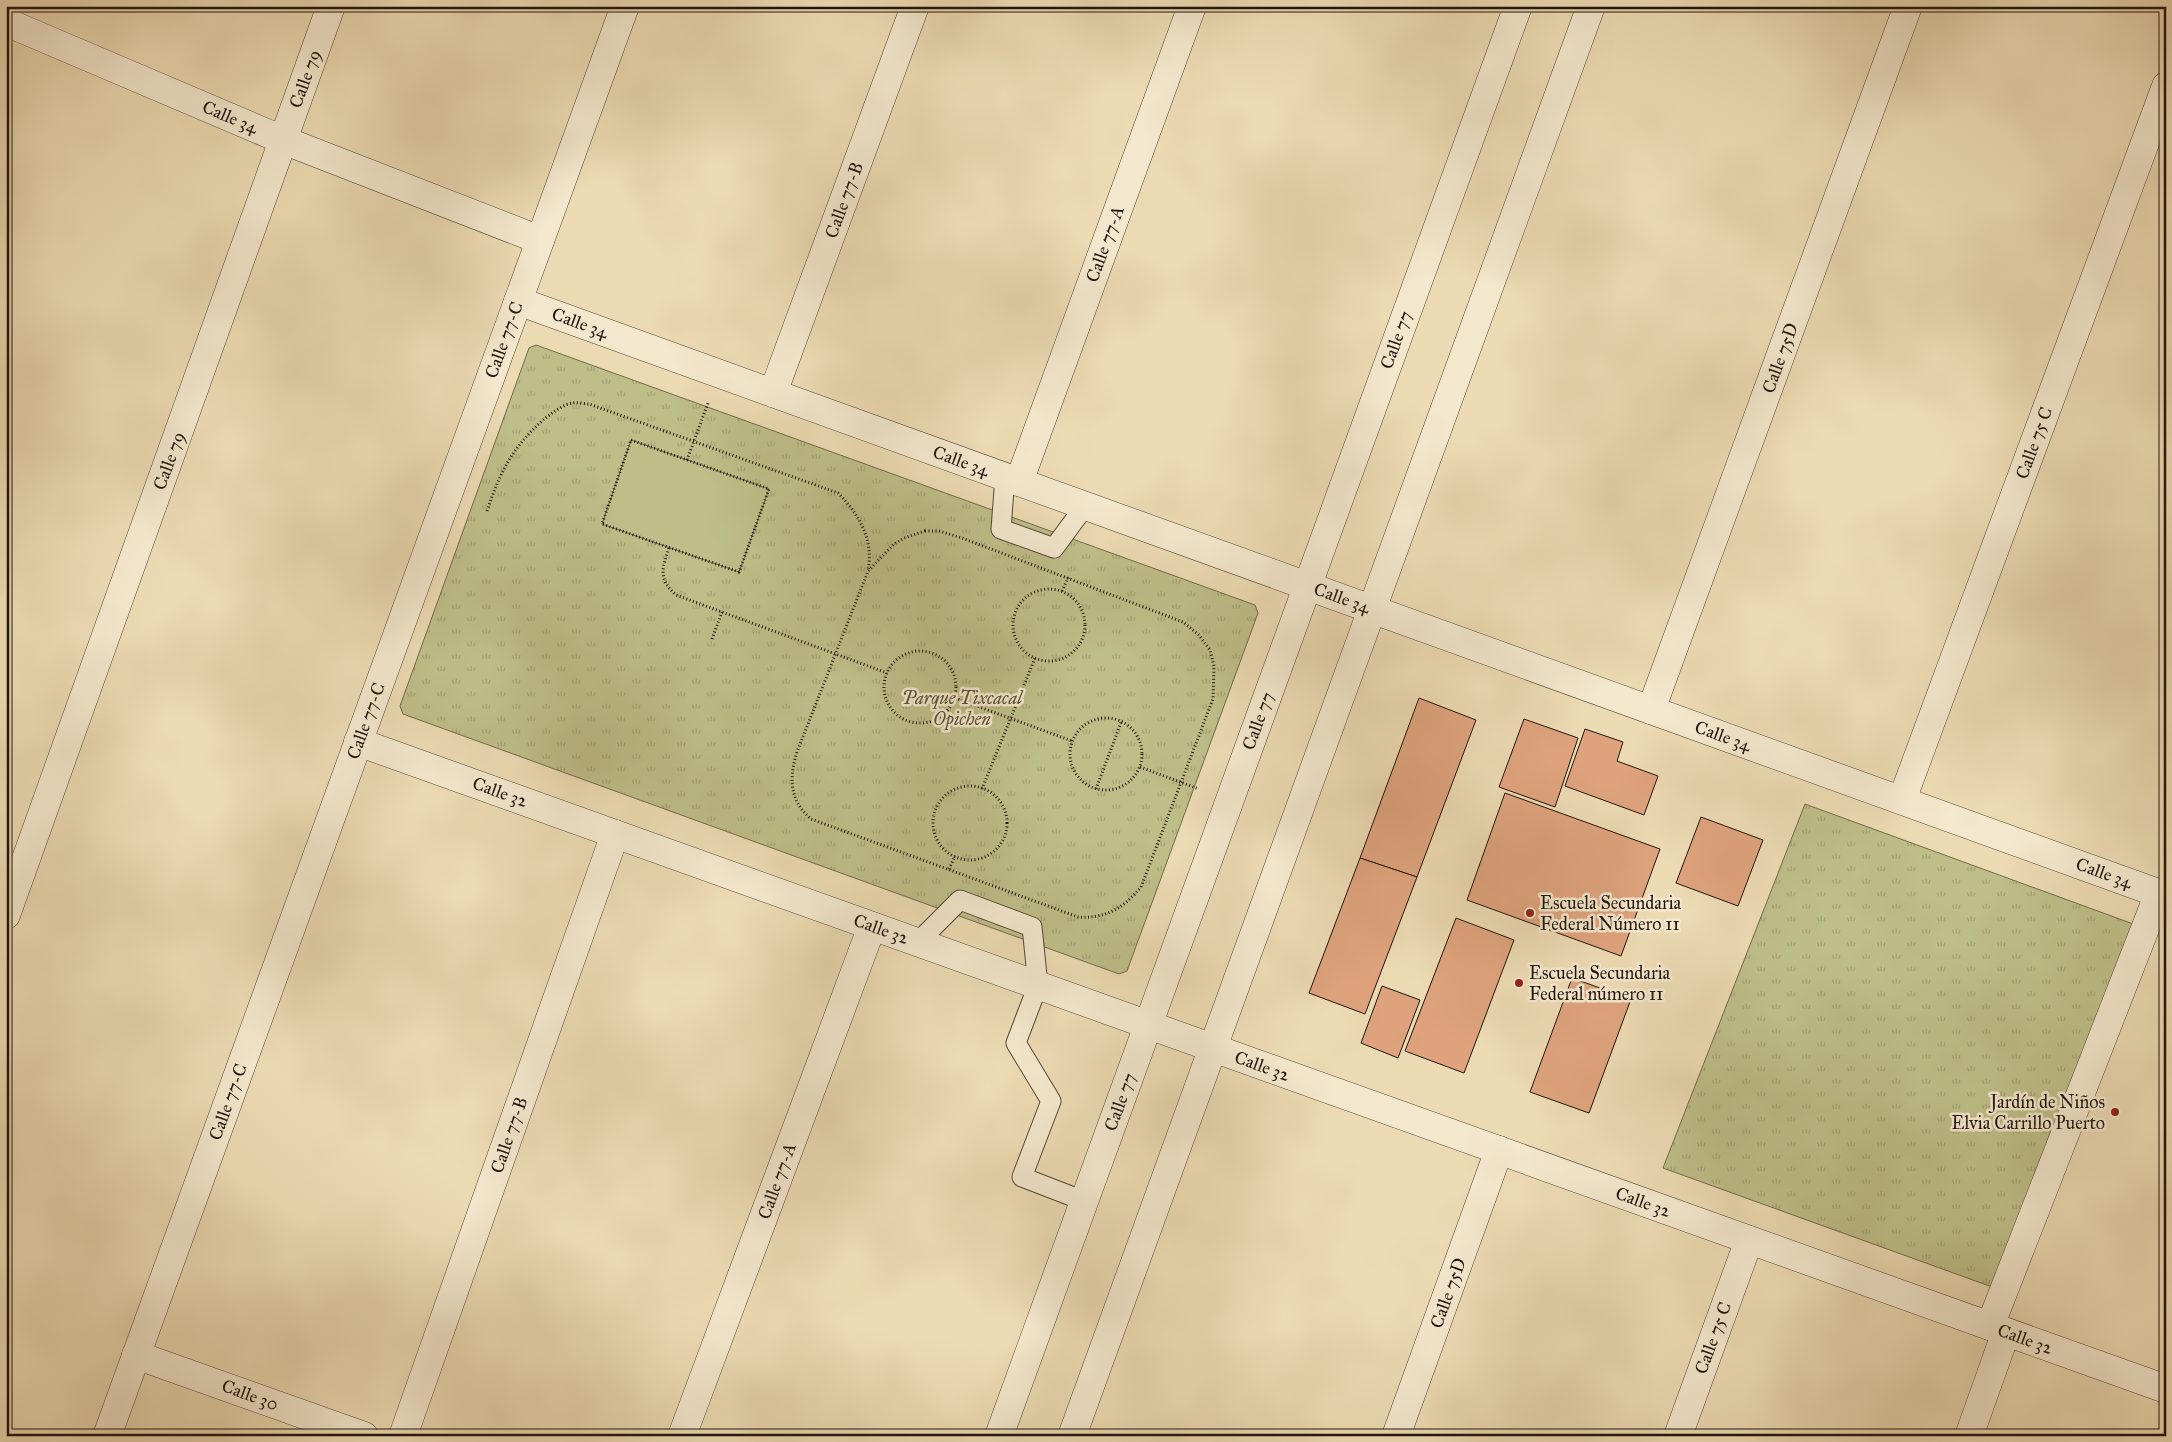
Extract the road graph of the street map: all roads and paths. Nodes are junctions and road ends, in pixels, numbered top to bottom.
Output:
1 (331, 6) edge
2 (625, 6) edge
3 (915, 6) edge
4 (1192, 6) edge
5 (1518, 6) edge
6 (1591, 6) edge
7 (1908, 6) edge
8 (6, 22) edge
9 (2166, 86) edge
10 (283, 140) junction
11 (540, 240) junction
12 (518, 301) junction
13 (773, 393) junction
14 (709, 403) dead end
15 (694, 442) junction
16 (687, 460) junction
17 (1012, 479) junction
18 (1085, 506) junction
19 (487, 511) dead end
20 (669, 548) junction
21 (868, 571) junction
22 (1307, 586) junction
23 (1372, 609) junction
24 (722, 612) junction
25 (712, 639) dead end
26 (835, 654) junction
27 (1035, 658) junction
28 (887, 673) junction
29 (955, 698) junction
30 (1651, 710) junction
31 (1010, 718) junction
32 (1122, 720) junction
33 (1072, 741) junction
34 (358, 742) junction
35 (1140, 767) junction
36 (1182, 782) junction
37 (982, 788) junction
38 (1199, 788) dead end
39 (1096, 789) junction
40 (1902, 800) junction
41 (615, 834) junction
42 (2164, 888) edge
43 (7, 912) edge
44 (872, 926) junction
45 (918, 942) junction
46 (1038, 985) junction
47 (1148, 1024) junction
48 (1213, 1048) junction
49 (1499, 1150) junction
50 (1084, 1201) junction
51 (1749, 1240) junction
52 (1998, 1329) junction
53 (136, 1355) junction
54 (2166, 1389) edge
55 (107, 1436) edge
56 (364, 1436) edge
57 (403, 1436) edge
58 (682, 1436) edge
59 (999, 1436) edge
60 (1072, 1436) edge
61 (1396, 1436) edge
62 (1678, 1436) edge
63 (1968, 1436) edge

1 - 10 street, Calle 79
2 - 11 street, Calle 77-C
3 - 13 street, Calle 77-B
4 - 17 street, Calle 77-A
5 - 22 street, Calle 77
6 - 23 street
7 - 30 street, Calle 75D
8 - 10 street, Calle 34
9 - 40 street, Calle 75 C
10 - 11 street, Calle 34
10 - 43 street, Calle 79
11 - 12 street, Calle 77-C
12 - 13 street, Calle 34
12 - 34 street, Calle 77-C
13 - 17 street, Calle 34
14 - 15 path
15 - 16 path
15 - 19 path
15 - 21 path
16 - 20 path
16 - 20 path
17 - 18 street, Calle 34
17 - 18 lane
18 - 22 street, Calle 34
20 - 24 path
21 - 26 path
21 - 36 path
22 - 23 street, Calle 34
22 - 47 street, Calle 77
23 - 30 street, Calle 34
23 - 48 street
24 - 25 path
24 - 26 path
26 - 28 path
26 - 36 path
27 - 27 path
27 - 31 path
28 - 29 path
28 - 29 path
29 - 31 path
30 - 40 street, Calle 34
31 - 33 path
31 - 37 path
32 - 33 path
32 - 35 path
32 - 39 path
33 - 39 path
34 - 41 street, Calle 32
34 - 53 street, Calle 77-C
35 - 36 path
35 - 39 path
36 - 38 path
37 - 37 path
40 - 42 street, Calle 34
41 - 44 street, Calle 32
41 - 57 street, Calle 77-B
42 - 52 street
44 - 45 street, Calle 32
44 - 58 street, Calle 77-A
45 - 46 street, Calle 32
45 - 46 lane
46 - 47 street, Calle 32
46 - 50 lane
47 - 48 street, Calle 32
47 - 50 street, Calle 77
48 - 49 street, Calle 32
48 - 60 street
49 - 51 street, Calle 32
49 - 61 street, Calle 75D
50 - 59 street, Calle 77
51 - 52 street, Calle 32
51 - 62 street, Calle 75 C
52 - 54 street, Calle 32
52 - 63 street
53 - 55 street, Calle 77-C
53 - 56 street, Calle 30

